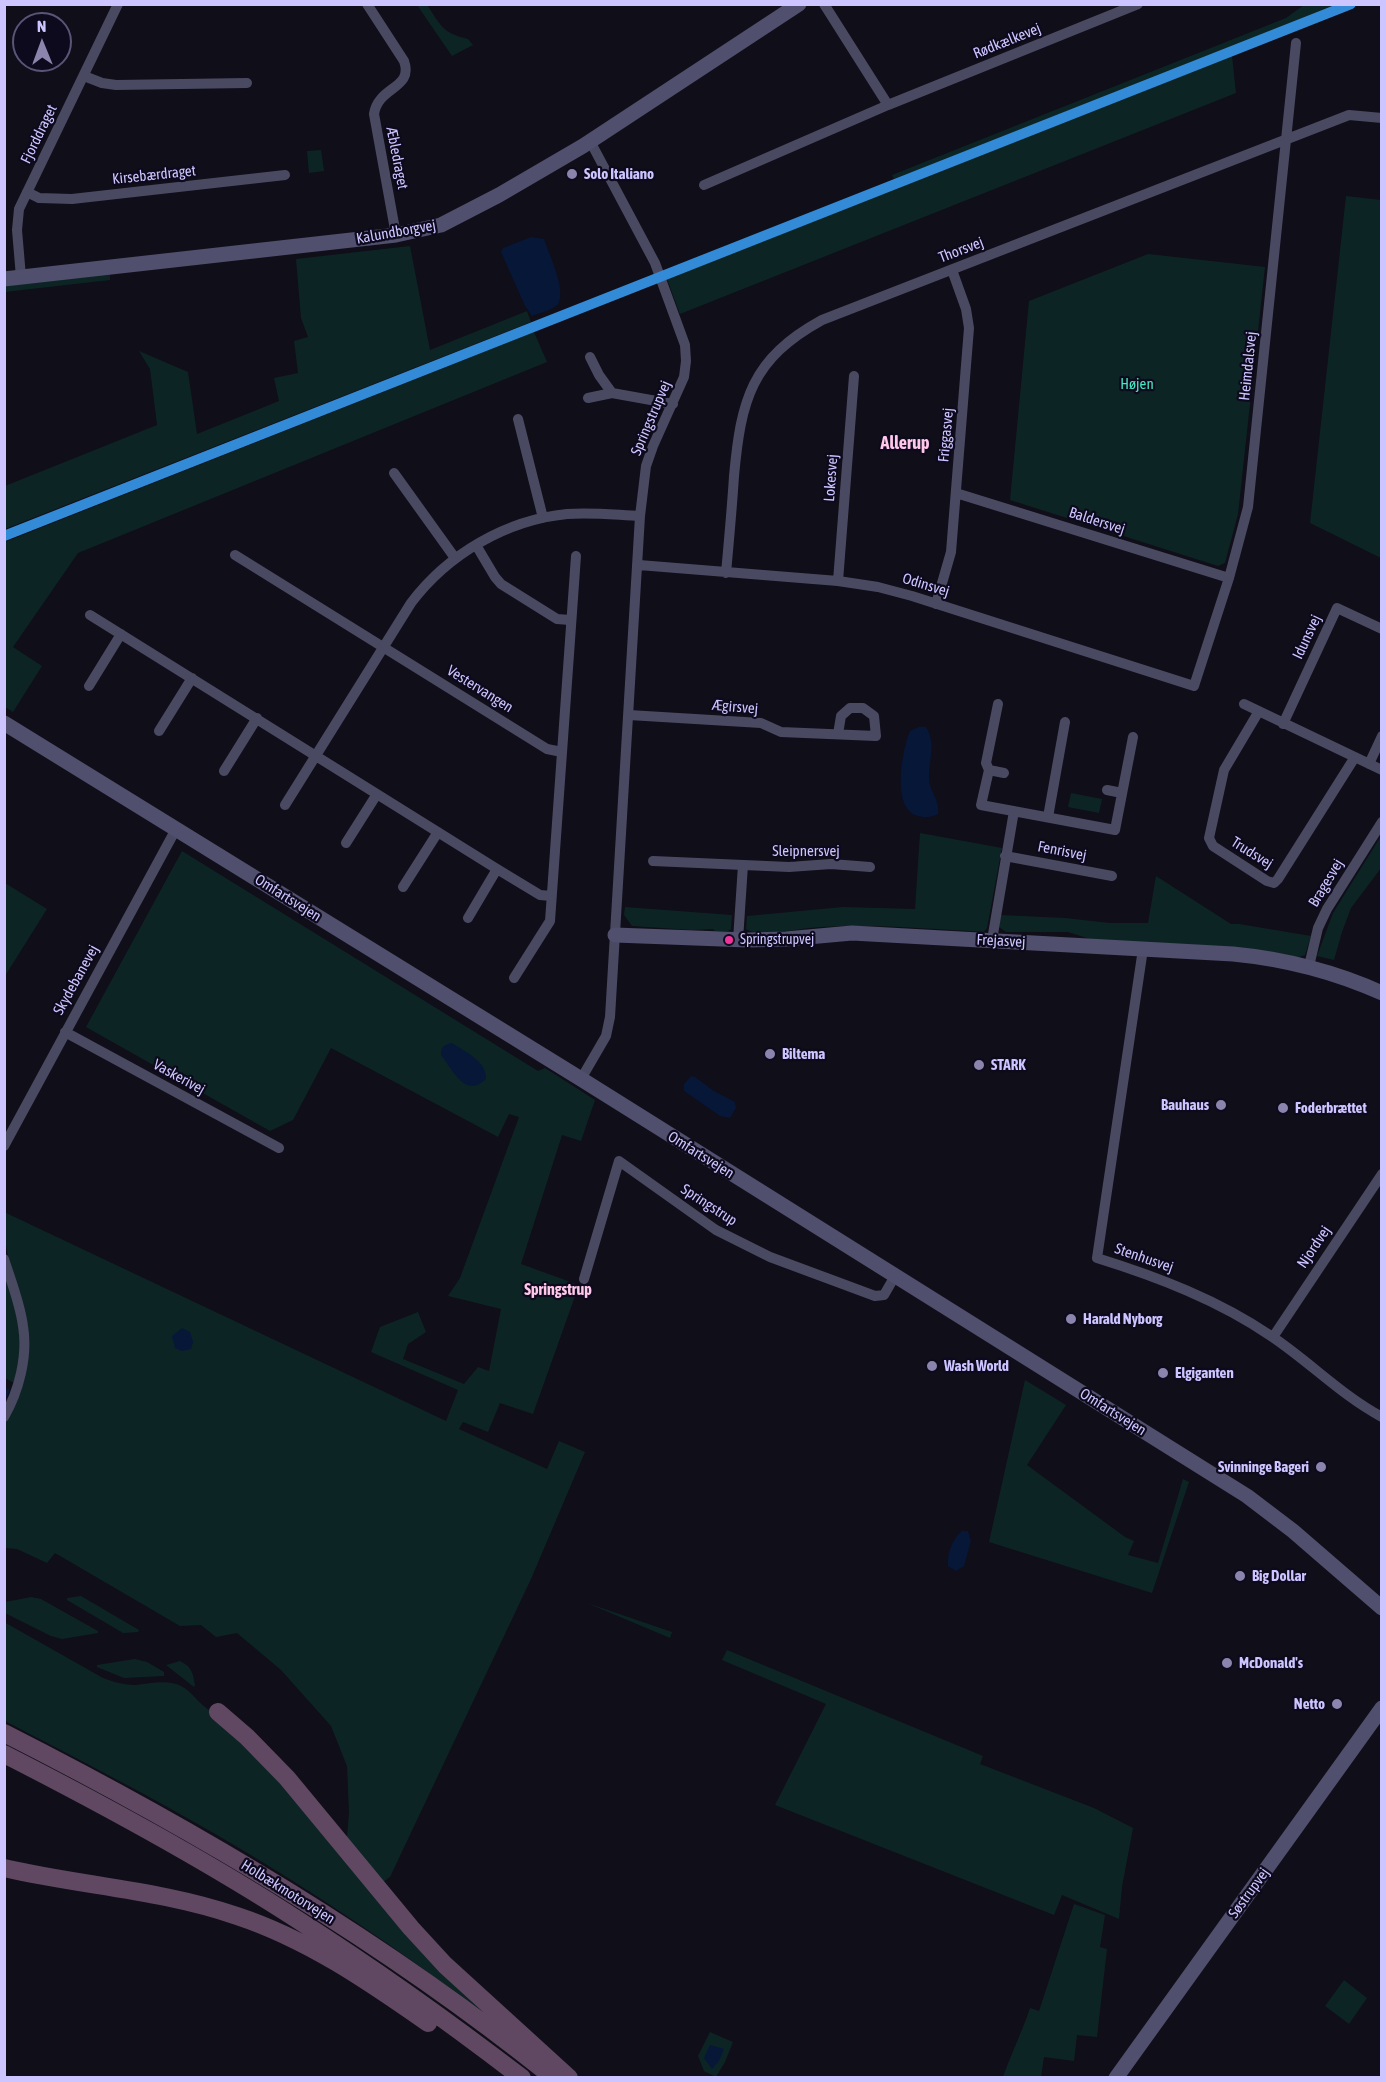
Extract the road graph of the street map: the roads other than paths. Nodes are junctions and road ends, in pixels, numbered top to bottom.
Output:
1 (118, 4) edge
2 (367, 4) edge
3 (799, 4) edge
4 (824, 4) edge
5 (1138, 4) edge
6 (1296, 43) dead end
7 (84, 76) junction
8 (247, 83) dead end
9 (888, 105) junction
10 (1382, 118) edge
11 (1286, 139) junction
12 (590, 141) junction
13 (285, 175) dead end
14 (704, 184) dead end
15 (27, 192) junction
16 (396, 235) junction
17 (952, 270) junction
18 (21, 277) junction
19 (4, 279) edge
20 (590, 357) dead end
21 (854, 376) dead end
22 (612, 393) junction
23 (588, 398) dead end
24 (673, 404) junction
25 (518, 419) dead end
26 (394, 473) dead end
27 (956, 493) junction
28 (640, 516) junction
29 (543, 518) junction
30 (476, 545) junction
31 (235, 555) dead end
32 (576, 556) dead end
33 (455, 558) junction
34 (639, 565) junction
35 (726, 573) junction
36 (1229, 578) junction
37 (838, 581) junction
38 (936, 604) junction
39 (90, 615) dead end
40 (570, 620) junction
41 (1382, 629) edge
42 (121, 634) junction
43 (384, 646) junction
44 (192, 678) junction
45 (88, 686) dead end
46 (1194, 686) joint
47 (998, 704) dead end
48 (1244, 704) dead end
49 (1258, 711) junction
50 (629, 715) junction
51 (257, 718) junction
52 (1065, 722) dead end
53 (4, 723) edge
54 (1283, 724) junction
55 (159, 731) dead end
56 (838, 734) dead end
57 (1382, 736) edge
58 (1133, 737) dead end
59 (562, 752) junction
60 (316, 755) junction
61 (1355, 757) junction
62 (1369, 764) junction
63 (989, 770) junction
64 (1382, 770) edge
65 (224, 771) dead end
66 (1004, 773) dead end
67 (1107, 790) dead end
68 (1122, 793) junction
69 (377, 794) junction
70 (285, 806) dead end
71 (1014, 811) junction
72 (1048, 817) junction
73 (1382, 822) edge
74 (176, 829) junction
75 (438, 832) junction
76 (346, 843) dead end
77 (1005, 856) junction
78 (653, 861) dead end
79 (742, 865) junction
80 (870, 867) dead end
81 (497, 869) junction
82 (1112, 876) dead end
83 (403, 887) dead end
84 (551, 896) junction
85 (468, 918) dead end
86 (615, 935) junction
87 (738, 940) junction
88 (992, 940) junction
89 (1143, 949) junction
90 (1309, 966) junction
91 (514, 978) dead end
92 (1382, 993) edge
93 (65, 1032) junction
94 (582, 1080) junction
95 (4, 1146) edge
96 (279, 1148) dead end
97 (1382, 1174) edge
98 (4, 1259) edge
99 (895, 1276) junction
100 (584, 1279) dead end
101 (1273, 1337) junction
102 (4, 1417) edge
103 (1382, 1418) edge
104 (1382, 1608) edge
105 (1382, 1708) edge
106 (218, 1712) dead end
107 (4, 1733) edge
108 (4, 1754) edge
109 (4, 1868) edge
110 (506, 2078) edge
111 (522, 2078) edge
112 (554, 2078) edge
113 (569, 2078) edge
114 (1116, 2078) edge

1 - 7 street, Fjorddraget
2 - 16 street, Æbledraget
3 - 12 street, Kalundborgvej
4 - 9 street
5 - 9 street, Rødkælkevej
6 - 11 street, Heimdalsvej
7 - 8 street
7 - 15 street, Fjorddraget
9 - 14 street, Rødkælkevej
10 - 11 street, Thorsvej
11 - 17 street, Thorsvej
11 - 36 street, Heimdalsvej
12 - 16 street, Kalundborgvej
12 - 24 street, Springstrupvej
13 - 15 street, Kirsebærdraget
15 - 18 street, Fjorddraget
16 - 18 street, Kalundborgvej
17 - 27 street, Friggasvej
17 - 35 street, Thorsvej
18 - 19 street, Kalundborgvej
20 - 22 street
21 - 37 street, Lokesvej
22 - 23 street
22 - 24 street
24 - 28 street, Springstrupvej
25 - 29 street
26 - 33 street
27 - 36 street, Baldersvej
27 - 38 street, Friggasvej
28 - 29 street
28 - 34 street, Springstrupvej
29 - 30 street
30 - 33 street
30 - 40 street
31 - 43 street, Vestervangen
32 - 40 street
33 - 43 street
34 - 35 street, Odinsvej
34 - 50 street, Springstrupvej
35 - 37 street, Odinsvej
36 - 46 street, Heimdalsvej
37 - 38 street, Odinsvej
38 - 46 street, Odinsvej
39 - 42 street
40 - 59 street
41 - 54 street, Idunsvej
42 - 44 street
42 - 45 street
43 - 59 street, Vestervangen
43 - 60 street
44 - 51 street
44 - 55 street
47 - 63 street, Fenrisvej
48 - 49 street
49 - 54 street
49 - 61 street, Trudsvej
50 - 56 street, Ægirsvej
50 - 86 street, Springstrupvej
51 - 60 street
51 - 65 street
52 - 72 street, Fenrisvej
53 - 74 street, Omfartsvejen
54 - 61 street
57 - 62 street
58 - 68 street, Fenrisvej
59 - 84 street
60 - 69 street
60 - 70 street
61 - 62 street
62 - 64 street
63 - 66 street
63 - 71 street, Fenrisvej
67 - 68 street
68 - 72 street, Fenrisvej
69 - 75 street
69 - 76 street
71 - 72 street, Fenrisvej
71 - 77 street
73 - 90 street, Bragesvej
74 - 93 street, Skydebanevej
74 - 94 street, Omfartsvejen
75 - 81 street
75 - 83 street
77 - 82 street, Fenrisvej
77 - 88 street
78 - 79 street, Sleipnersvej
79 - 80 street, Sleipnersvej
79 - 87 street
81 - 84 street
81 - 85 street
84 - 91 street
86 - 87 street, Frejasvej
86 - 94 street, Springstrupvej
87 - 88 street, Frejasvej
88 - 89 street, Frejasvej
89 - 90 street, Frejasvej
89 - 101 street, Stenhusvej
90 - 92 street, Frejasvej
93 - 95 street, Skydebanevej
93 - 96 street, Vaskerivej
94 - 99 street, Omfartsvejen
97 - 101 street, Njordvej
98 - 102 street
99 - 100 street, Springstrup
99 - 104 street, Omfartsvejen
101 - 103 street, Stenhusvej
105 - 114 street, Søstrupvej
106 - 113 highway
107 - 112 highway, Holbækmotorvejen
108 - 111 highway, Holbækmotorvejen
109 - 110 highway

